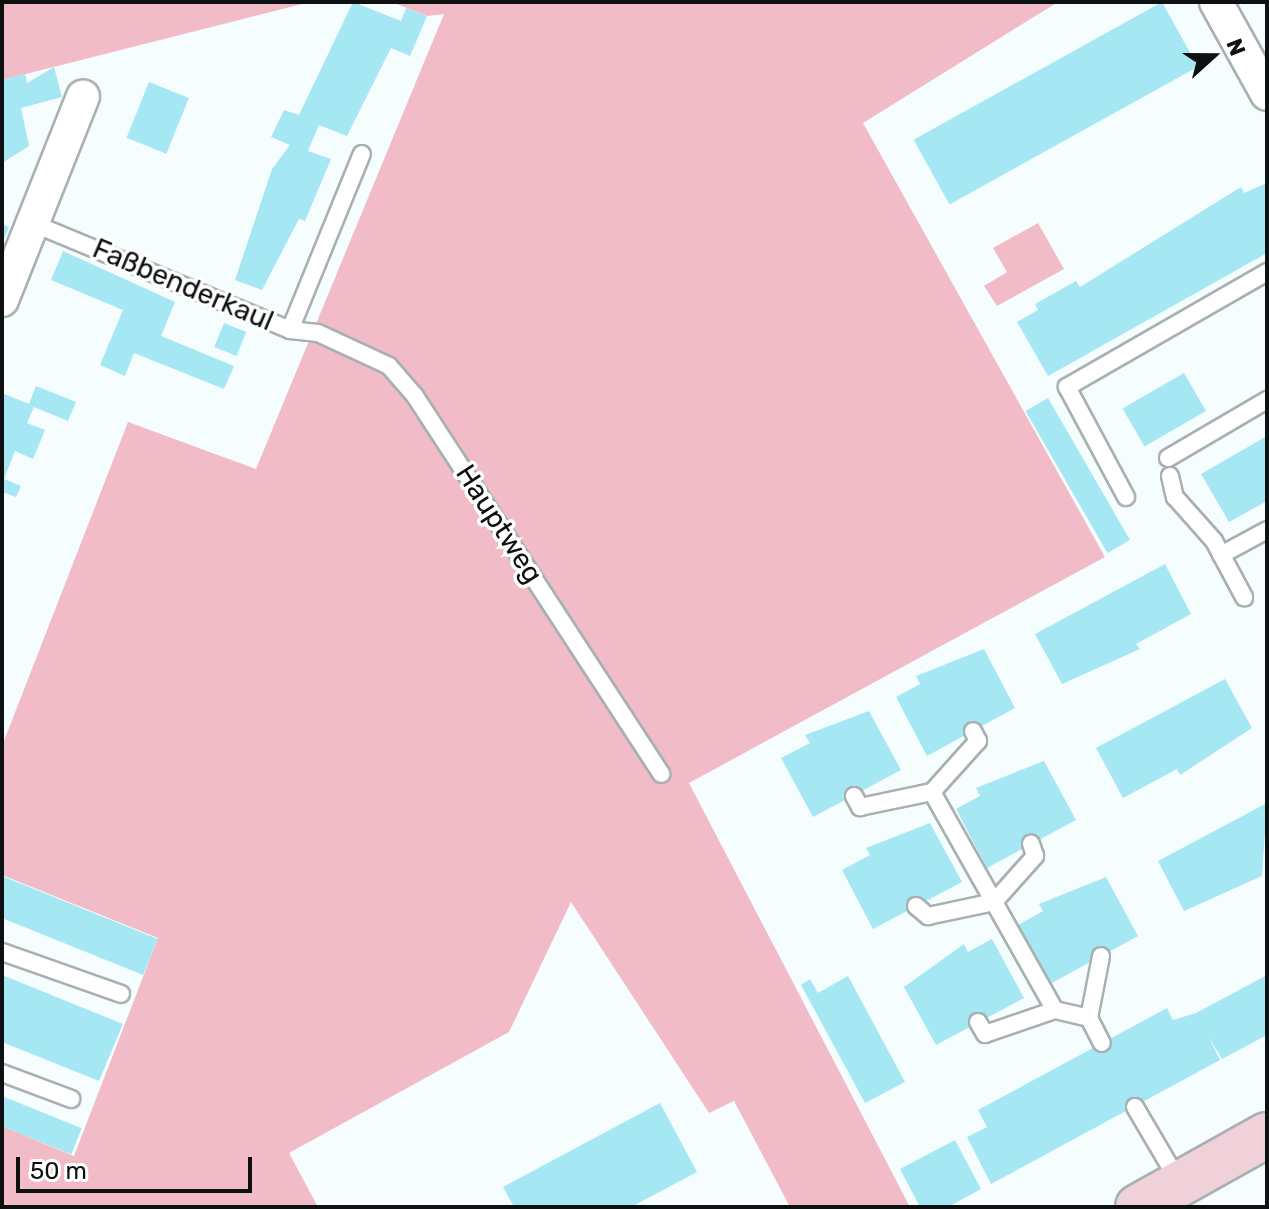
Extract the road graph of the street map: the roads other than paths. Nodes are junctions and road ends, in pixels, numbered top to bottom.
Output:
1 (1216, 2) edge
2 (1266, 89) edge
3 (83, 96) dead end
4 (362, 154) dead end
5 (32, 223) junction
6 (1267, 272) edge
7 (2, 300) edge
8 (290, 330) junction
9 (1267, 400) edge
10 (1168, 458) dead end
11 (1170, 476) dead end
12 (1126, 497) dead end
13 (1267, 530) edge
14 (1221, 555) junction
15 (1244, 597) dead end
16 (973, 731) dead end
17 (661, 774) dead end
18 (932, 792) junction
19 (854, 796) dead end
20 (1031, 844) dead end
21 (994, 902) junction
22 (916, 906) dead end
23 (2, 952) edge
24 (1101, 956) dead end
25 (121, 994) dead end
26 (1055, 1010) junction
27 (1089, 1018) junction
28 (978, 1022) dead end
29 (1102, 1043) dead end
30 (2, 1073) edge
31 (71, 1099) dead end
32 (1135, 1107) dead end
33 (1267, 1135) edge
34 (1180, 1183) junction
35 (1138, 1207) edge

1 - 2 street
3 - 5 street
4 - 8 lane, Faßbenderkaul
5 - 7 street
5 - 8 lane, Faßbenderkaul
6 - 12 lane
8 - 17 lane, Hauptweg
9 - 10 lane
11 - 14 lane
13 - 14 lane
14 - 15 lane
16 - 18 lane
18 - 19 lane
18 - 21 lane
20 - 21 lane
21 - 22 lane
21 - 26 lane
23 - 25 lane
24 - 27 lane
26 - 27 lane
26 - 28 lane
27 - 29 lane
30 - 31 lane
32 - 34 lane
33 - 34 main road
34 - 35 main road

